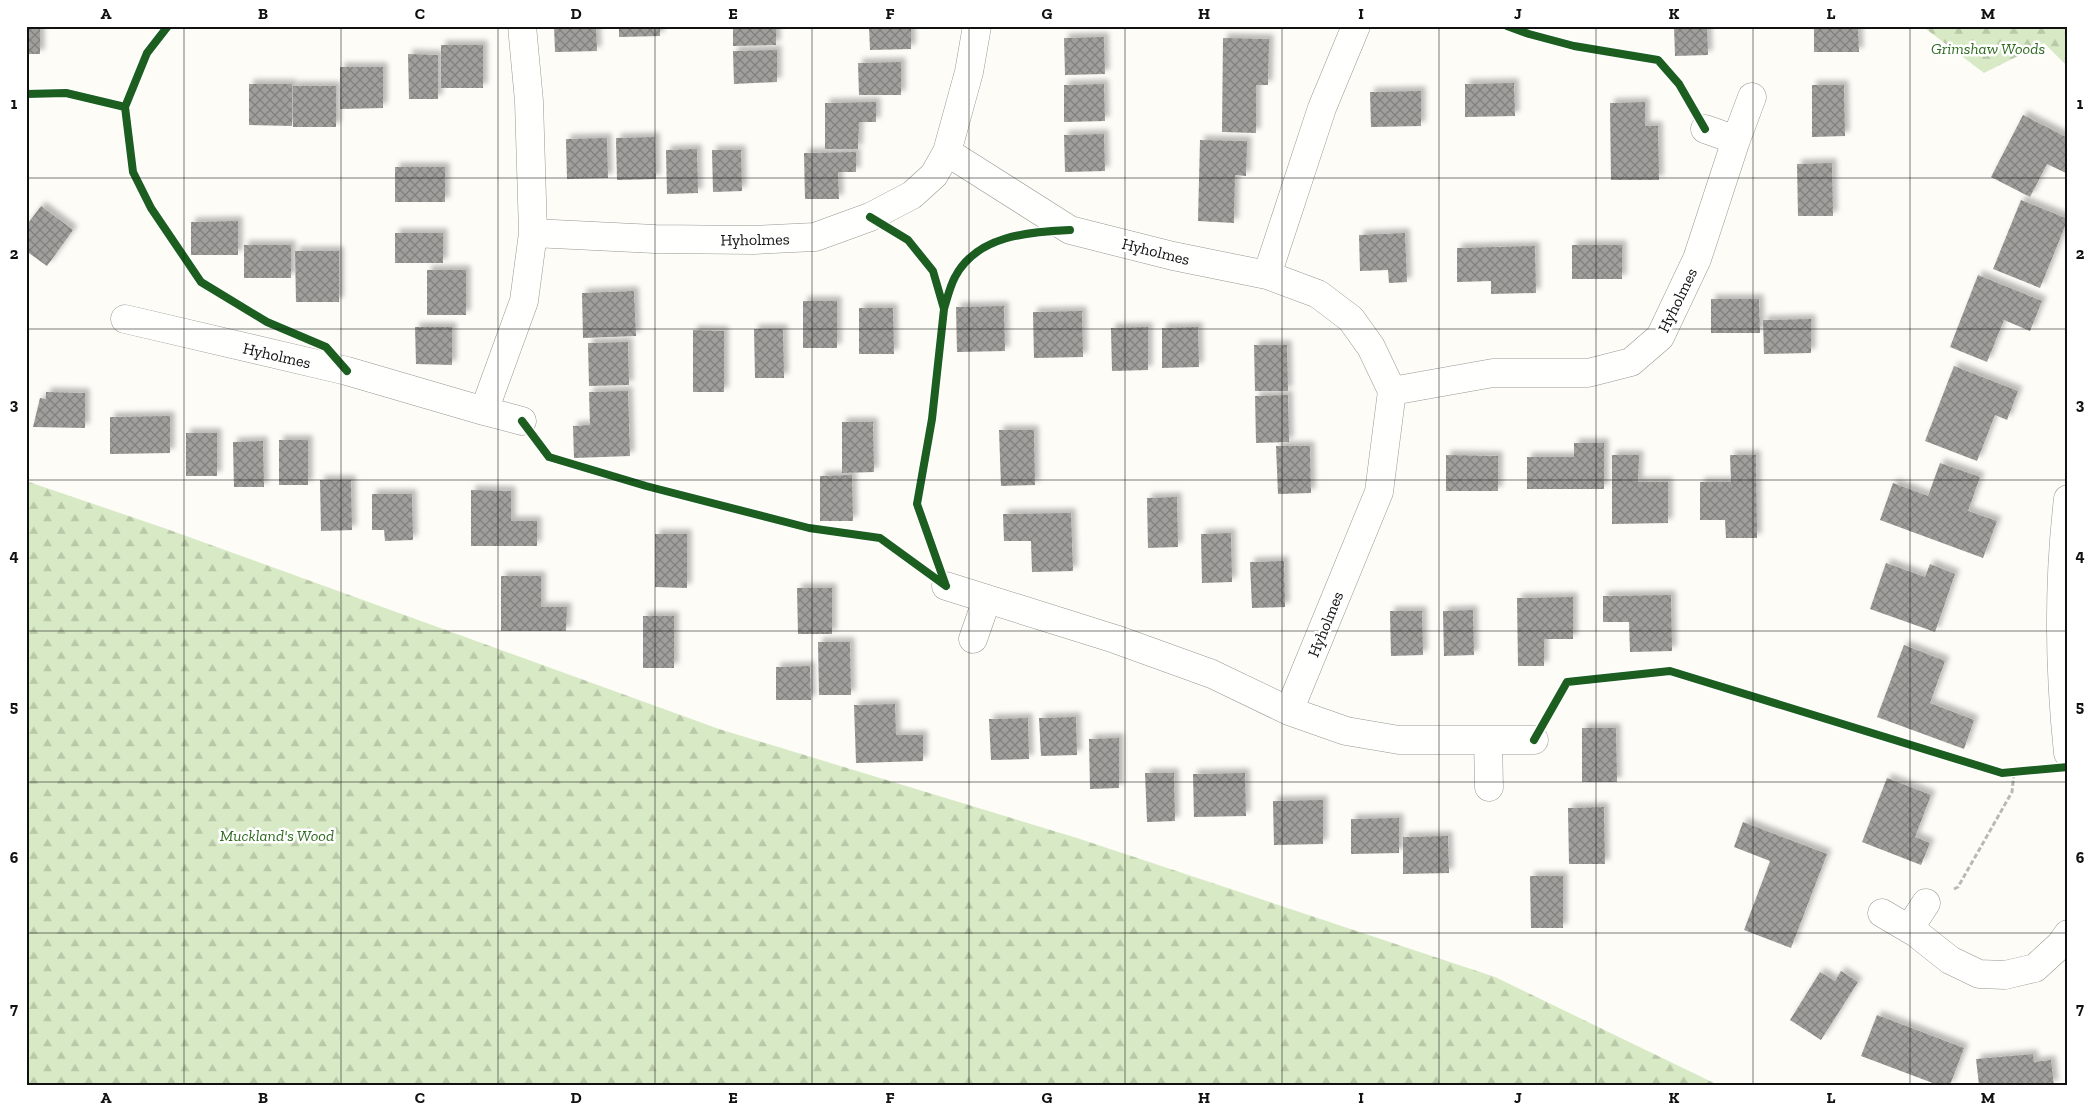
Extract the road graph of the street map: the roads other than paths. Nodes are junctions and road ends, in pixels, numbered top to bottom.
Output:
1 (522, 26) edge
2 (977, 26) edge
3 (1356, 26) edge
4 (1752, 97) dead end
5 (1705, 129) dead end
6 (1736, 140) junction
7 (947, 152) junction
8 (533, 233) junction
9 (1267, 275) junction
10 (125, 319) dead end
11 (1392, 391) junction
12 (484, 410) junction
13 (522, 421) dead end
14 (2068, 499) edge
15 (946, 586) dead end
16 (987, 599) junction
17 (973, 639) dead end
18 (1289, 712) junction
19 (1488, 740) junction
20 (1534, 740) dead end
21 (2068, 753) edge
22 (1489, 787) dead end
23 (1926, 903) road end
24 (1882, 913) dead end
25 (1909, 929) junction
26 (2068, 934) edge

1 - 8 street
2 - 7 street, Hyholmes
3 - 9 street
4 - 6 street, Hyholmes
5 - 6 street
6 - 11 street, Hyholmes
7 - 8 street, Hyholmes
7 - 9 street, Hyholmes
8 - 12 street
9 - 11 street, Hyholmes
10 - 12 street, Hyholmes
11 - 18 street, Hyholmes
12 - 13 street, Hyholmes
14 - 21 street
15 - 16 street
16 - 17 street
16 - 18 street
18 - 19 street
19 - 20 street
19 - 22 street
23 - 25 street
24 - 25 street
25 - 26 street

